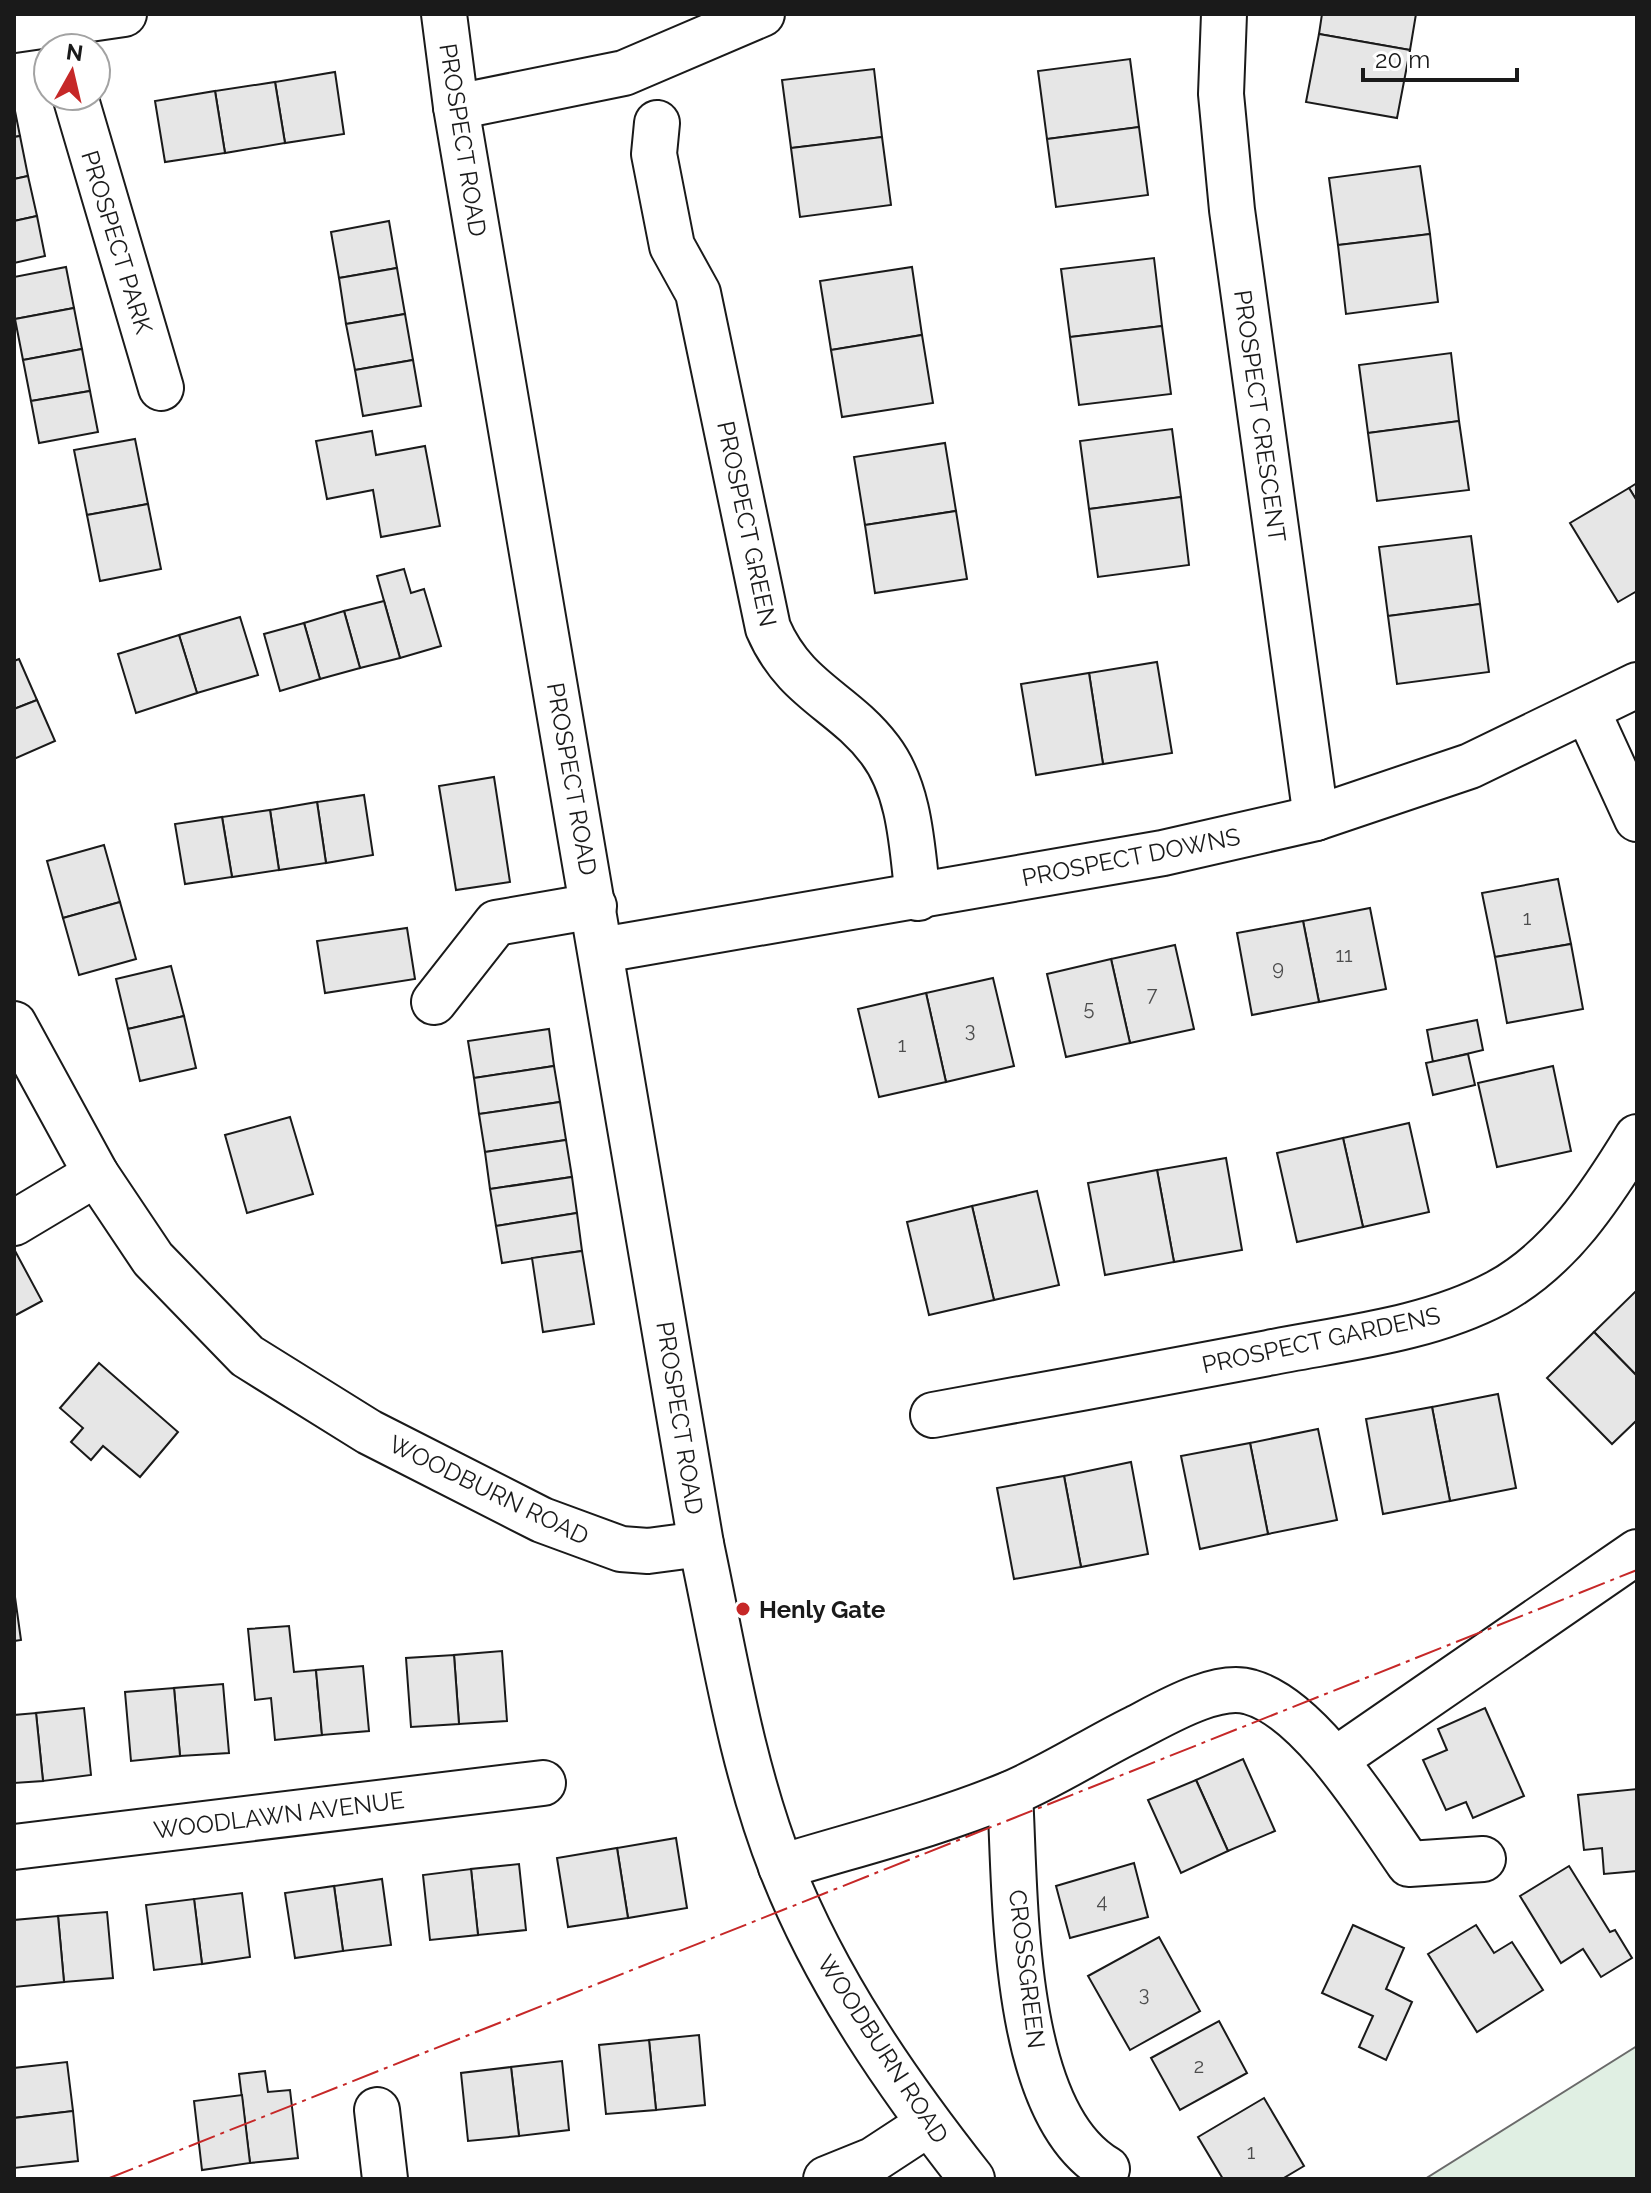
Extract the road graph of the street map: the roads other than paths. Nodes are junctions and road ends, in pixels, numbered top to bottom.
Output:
1 (124, 14) edge
2 (444, 14) edge
3 (762, 14) edge
4 (1224, 14) edge
5 (72, 32) edge
6 (456, 107) junction
7 (80, 112) edge
8 (657, 123) dead end
9 (161, 388) dead end
10 (1637, 685) edge
11 (1587, 710) junction
12 (1316, 818) junction
13 (1637, 819) edge
14 (918, 898) junction
15 (594, 906) junction
16 (602, 950) junction
17 (434, 1002) dead end
18 (14, 1024) edge
19 (1637, 1137) edge
20 (96, 1174) junction
21 (14, 1223) edge
22 (933, 1415) dead end
23 (701, 1544) junction
24 (1637, 1552) edge
25 (1335, 1760) junction
26 (543, 1783) dead end
27 (1010, 1794) junction
28 (14, 1847) edge
29 (1483, 1859) dead end
30 (781, 1867) junction
31 (377, 2110) dead end
32 (928, 2124) junction
33 (1107, 2169) dead end
34 (385, 2179) edge
35 (826, 2179) edge
36 (972, 2179) edge

1 - 5 street
2 - 6 street, PROSPECT ROAD
3 - 6 street
4 - 12 street, PROSPECT CRESCENT
6 - 15 street, PROSPECT ROAD
7 - 9 street, PROSPECT PARK
8 - 14 street, PROSPECT GREEN
10 - 11 street, PROSPECT DOWNS
11 - 12 street, PROSPECT DOWNS
11 - 13 street
12 - 14 street, PROSPECT DOWNS
14 - 16 street, PROSPECT DOWNS
15 - 16 street, PROSPECT ROAD
15 - 17 street
16 - 23 street, PROSPECT ROAD
18 - 20 street, WOODBURN ROAD
19 - 22 street, PROSPECT GARDENS
20 - 21 street
20 - 23 street, WOODBURN ROAD
23 - 30 street, WOODBURN ROAD
24 - 25 street
25 - 27 street
25 - 29 street
26 - 28 street, WOODLAWN AVENUE
27 - 30 street
27 - 33 street, CROSSGREEN
30 - 32 street, WOODBURN ROAD
31 - 34 street
32 - 35 street
32 - 36 street, WOODBURN ROAD

